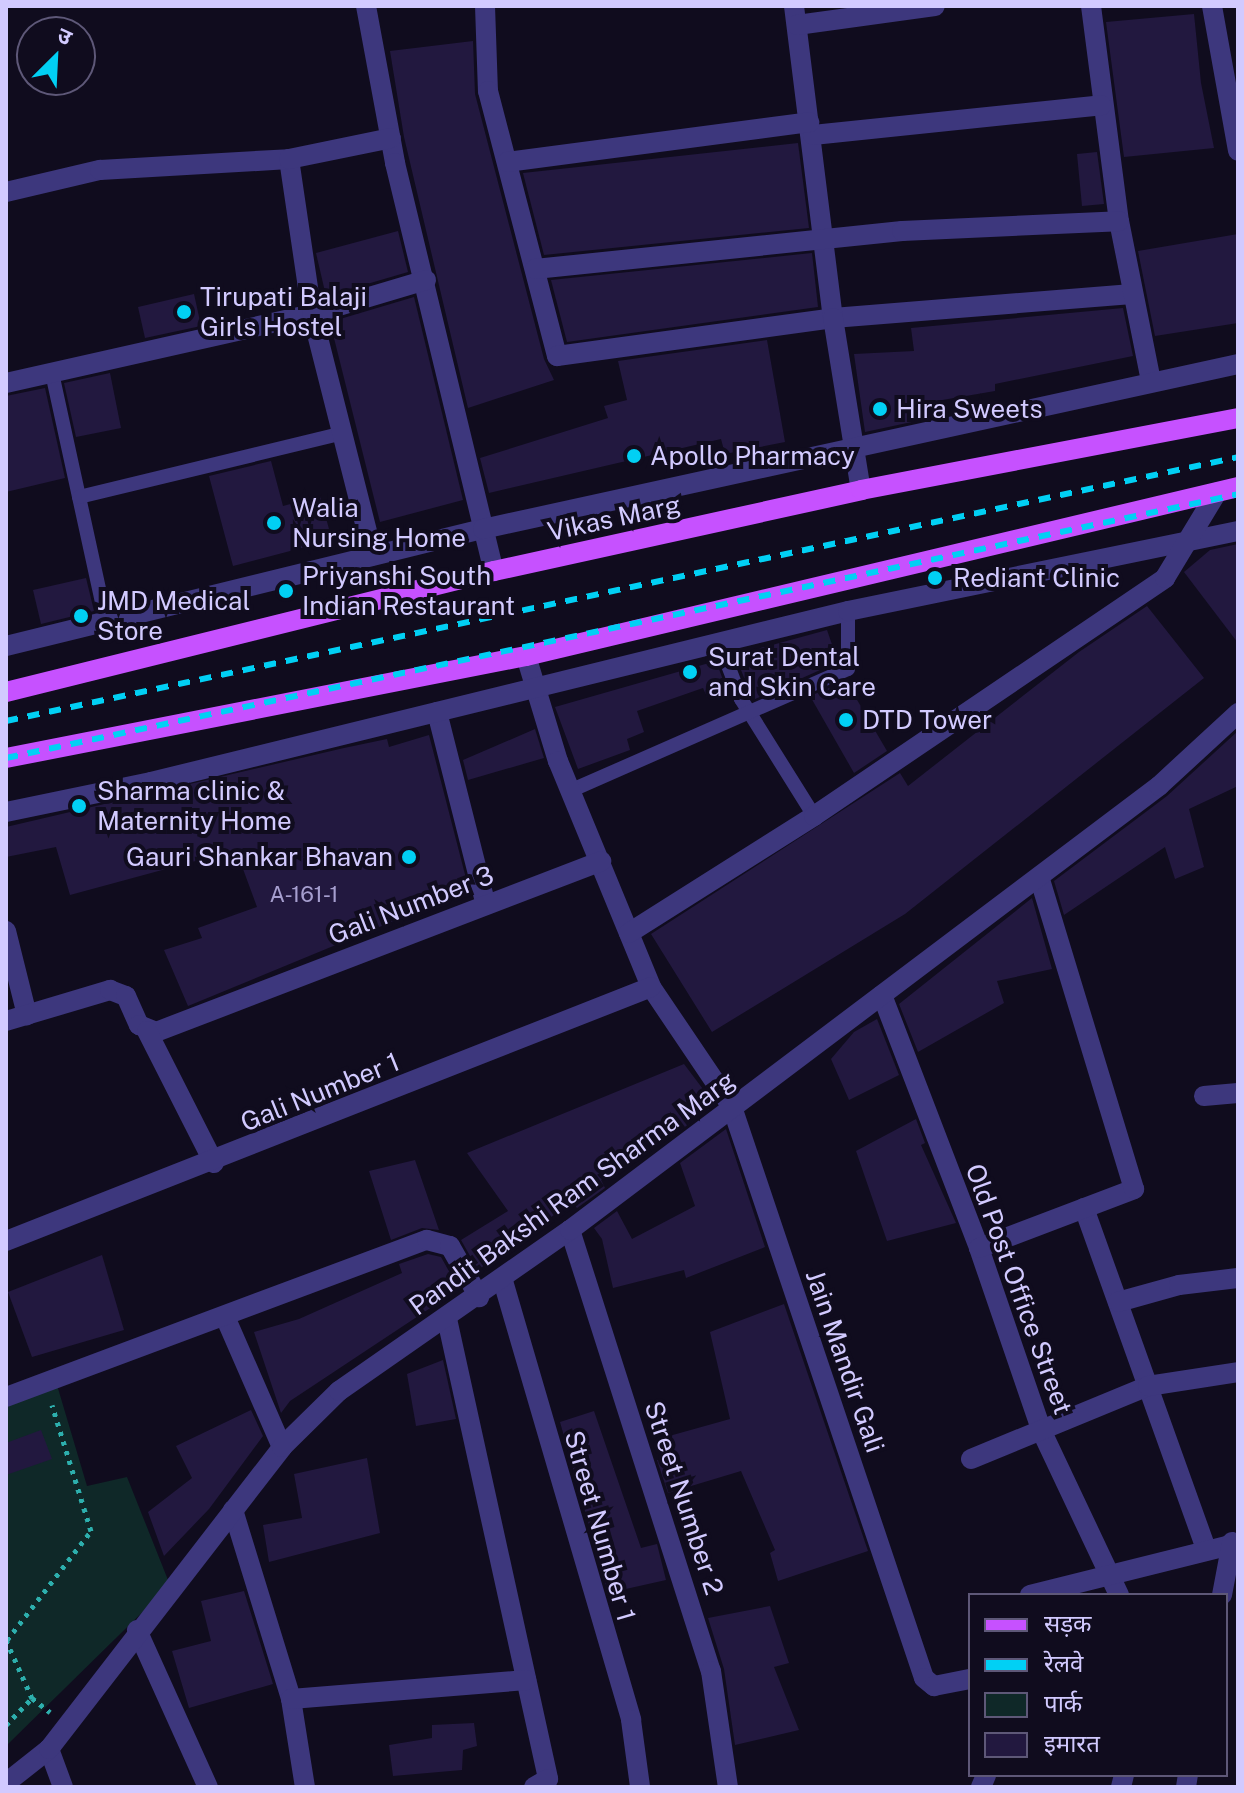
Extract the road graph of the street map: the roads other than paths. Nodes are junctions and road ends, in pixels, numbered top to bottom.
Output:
1 (366, 6) edge
2 (485, 6) edge
3 (935, 6) edge
4 (1091, 6) edge
5 (1212, 6) edge
6 (796, 15) edge
7 (1101, 105) junction
8 (811, 129) junction
9 (391, 138) junction
10 (1238, 151) edge
11 (289, 159) junction
12 (507, 162) junction
13 (6, 192) edge
14 (1119, 221) junction
15 (824, 239) junction
16 (535, 269) junction
17 (426, 280) junction
18 (1132, 294) junction
19 (312, 314) junction
20 (833, 318) junction
21 (1238, 364) edge
22 (52, 373) junction
23 (1151, 381) junction
24 (6, 383) edge
25 (1238, 418) edge
26 (343, 433) junction
27 (854, 447) junction
28 (1238, 487) edge
29 (861, 490) junction
30 (1217, 492) junction
31 (79, 497) junction
32 (483, 529) junction
33 (1238, 531) edge
34 (1188, 540) junction
35 (373, 555) junction
36 (494, 571) junction
37 (848, 611) junction
38 (106, 621) junction
39 (719, 642) junction
40 (6, 646) edge
41 (526, 656) junction
42 (535, 688) junction
43 (6, 692) edge
44 (437, 712) junction
45 (753, 713) junction
46 (1238, 713) edge
47 (6, 758) edge
48 (572, 790) junction
49 (6, 812) edge
50 (814, 816) junction
51 (601, 861) junction
52 (1039, 877) junction
53 (486, 905) junction
54 (6, 931) edge
55 (629, 933) junction
56 (651, 987) junction
57 (882, 995) junction
58 (27, 1015) junction
59 (6, 1021) edge
60 (147, 1031) junction
61 (1238, 1093) edge
62 (1204, 1096) dead end
63 (732, 1107) junction
64 (214, 1163) junction
65 (1084, 1208) junction
66 (570, 1230) junction
67 (6, 1241) edge
68 (979, 1248) junction
69 (1238, 1278) edge
70 (503, 1281) junction
71 (479, 1297) junction
72 (1118, 1302) junction
73 (226, 1319) junction
74 (447, 1319) junction
75 (1238, 1372) edge
76 (1148, 1386) junction
77 (6, 1397) edge
78 (1042, 1432) junction
79 (282, 1447) junction
80 (971, 1459) dead end
81 (233, 1510) junction
82 (1235, 1543) edge
83 (1206, 1549) junction
84 (1109, 1572) junction
85 (1037, 1593) edge
86 (1118, 1593) edge
87 (1222, 1593) edge
88 (137, 1630) junction
89 (968, 1679) edge
90 (526, 1680) junction
91 (291, 1699) junction
92 (49, 1749) junction
93 (6, 1783) edge
94 (63, 1787) edge
95 (208, 1787) edge
96 (305, 1787) edge
97 (534, 1787) edge
98 (640, 1787) edge
99 (728, 1787) edge

1 - 9 street
2 - 12 street
3 - 6 street
4 - 7 street
5 - 10 street
6 - 8 street
7 - 8 street
7 - 14 street
8 - 12 street
8 - 15 street
9 - 11 street
9 - 17 street
11 - 13 street
11 - 19 street
12 - 16 street
14 - 15 street
14 - 18 street
15 - 16 street
15 - 20 street
16 - 20 street
17 - 19 street
17 - 32 street
18 - 20 street
18 - 23 street
19 - 22 street
19 - 26 street
20 - 27 street
21 - 23 street
22 - 24 street
22 - 31 lane
23 - 27 street
25 - 29 main road, Vikas Marg
26 - 31 lane
26 - 35 street
27 - 29 street
27 - 32 street
28 - 30 main road
29 - 36 main road, Vikas Marg
30 - 34 street
30 - 41 main road
31 - 38 lane
32 - 35 street
32 - 36 street
33 - 34 street
34 - 37 street
34 - 50 street
35 - 38 street
36 - 43 main road, Vikas Marg
37 - 39 street
37 - 45 lane
38 - 40 street
39 - 42 street
39 - 45 lane
41 - 42 street, Jain Mandir Gali
41 - 47 main road
42 - 44 street
42 - 48 street, Jain Mandir Gali
44 - 49 street
44 - 53 street
45 - 48 lane
45 - 50 lane
46 - 52 street, Pandit Bakshi Ram Sharma Marg
48 - 51 street, Jain Mandir Gali
50 - 55 street
51 - 53 street, Gali Number 3
51 - 55 street, Jain Mandir Gali
52 - 57 street, Pandit Bakshi Ram Sharma Marg
52 - 65 street
53 - 60 street, Gali Number 3
54 - 58 street
55 - 56 street, Jain Mandir Gali
56 - 63 street, Jain Mandir Gali
56 - 64 street, Gali Number 1
57 - 63 street, Pandit Bakshi Ram Sharma Marg
57 - 68 street, Old Post Office Street
58 - 59 street
58 - 60 street
60 - 64 street
61 - 62 street
63 - 66 street, Pandit Bakshi Ram Sharma Marg
63 - 89 street, Jain Mandir Gali
64 - 67 street, Gali Number 1
65 - 68 street
65 - 72 street
66 - 70 street, Pandit Bakshi Ram Sharma Marg
66 - 99 street, Street Number 2
68 - 78 street, Old Post Office Street
69 - 72 street
70 - 71 street, Pandit Bakshi Ram Sharma Marg
70 - 98 street, Street Number 1
71 - 73 street
71 - 74 street, Pandit Bakshi Ram Sharma Marg
72 - 76 street
73 - 77 street
73 - 79 street
74 - 79 street, Pandit Bakshi Ram Sharma Marg
74 - 90 street
75 - 76 street
76 - 78 street
76 - 83 street
78 - 80 street
78 - 84 street, Old Post Office Street
79 - 81 street, Pandit Bakshi Ram Sharma Marg
81 - 88 street, Pandit Bakshi Ram Sharma Marg
81 - 91 street
82 - 83 street
82 - 87 street
83 - 84 street
84 - 85 street
84 - 86 street, Old Post Office Street
88 - 92 street, Pandit Bakshi Ram Sharma Marg
88 - 95 street
90 - 91 street
90 - 97 street
91 - 96 street
92 - 93 street, Pandit Bakshi Ram Sharma Marg
92 - 94 street

